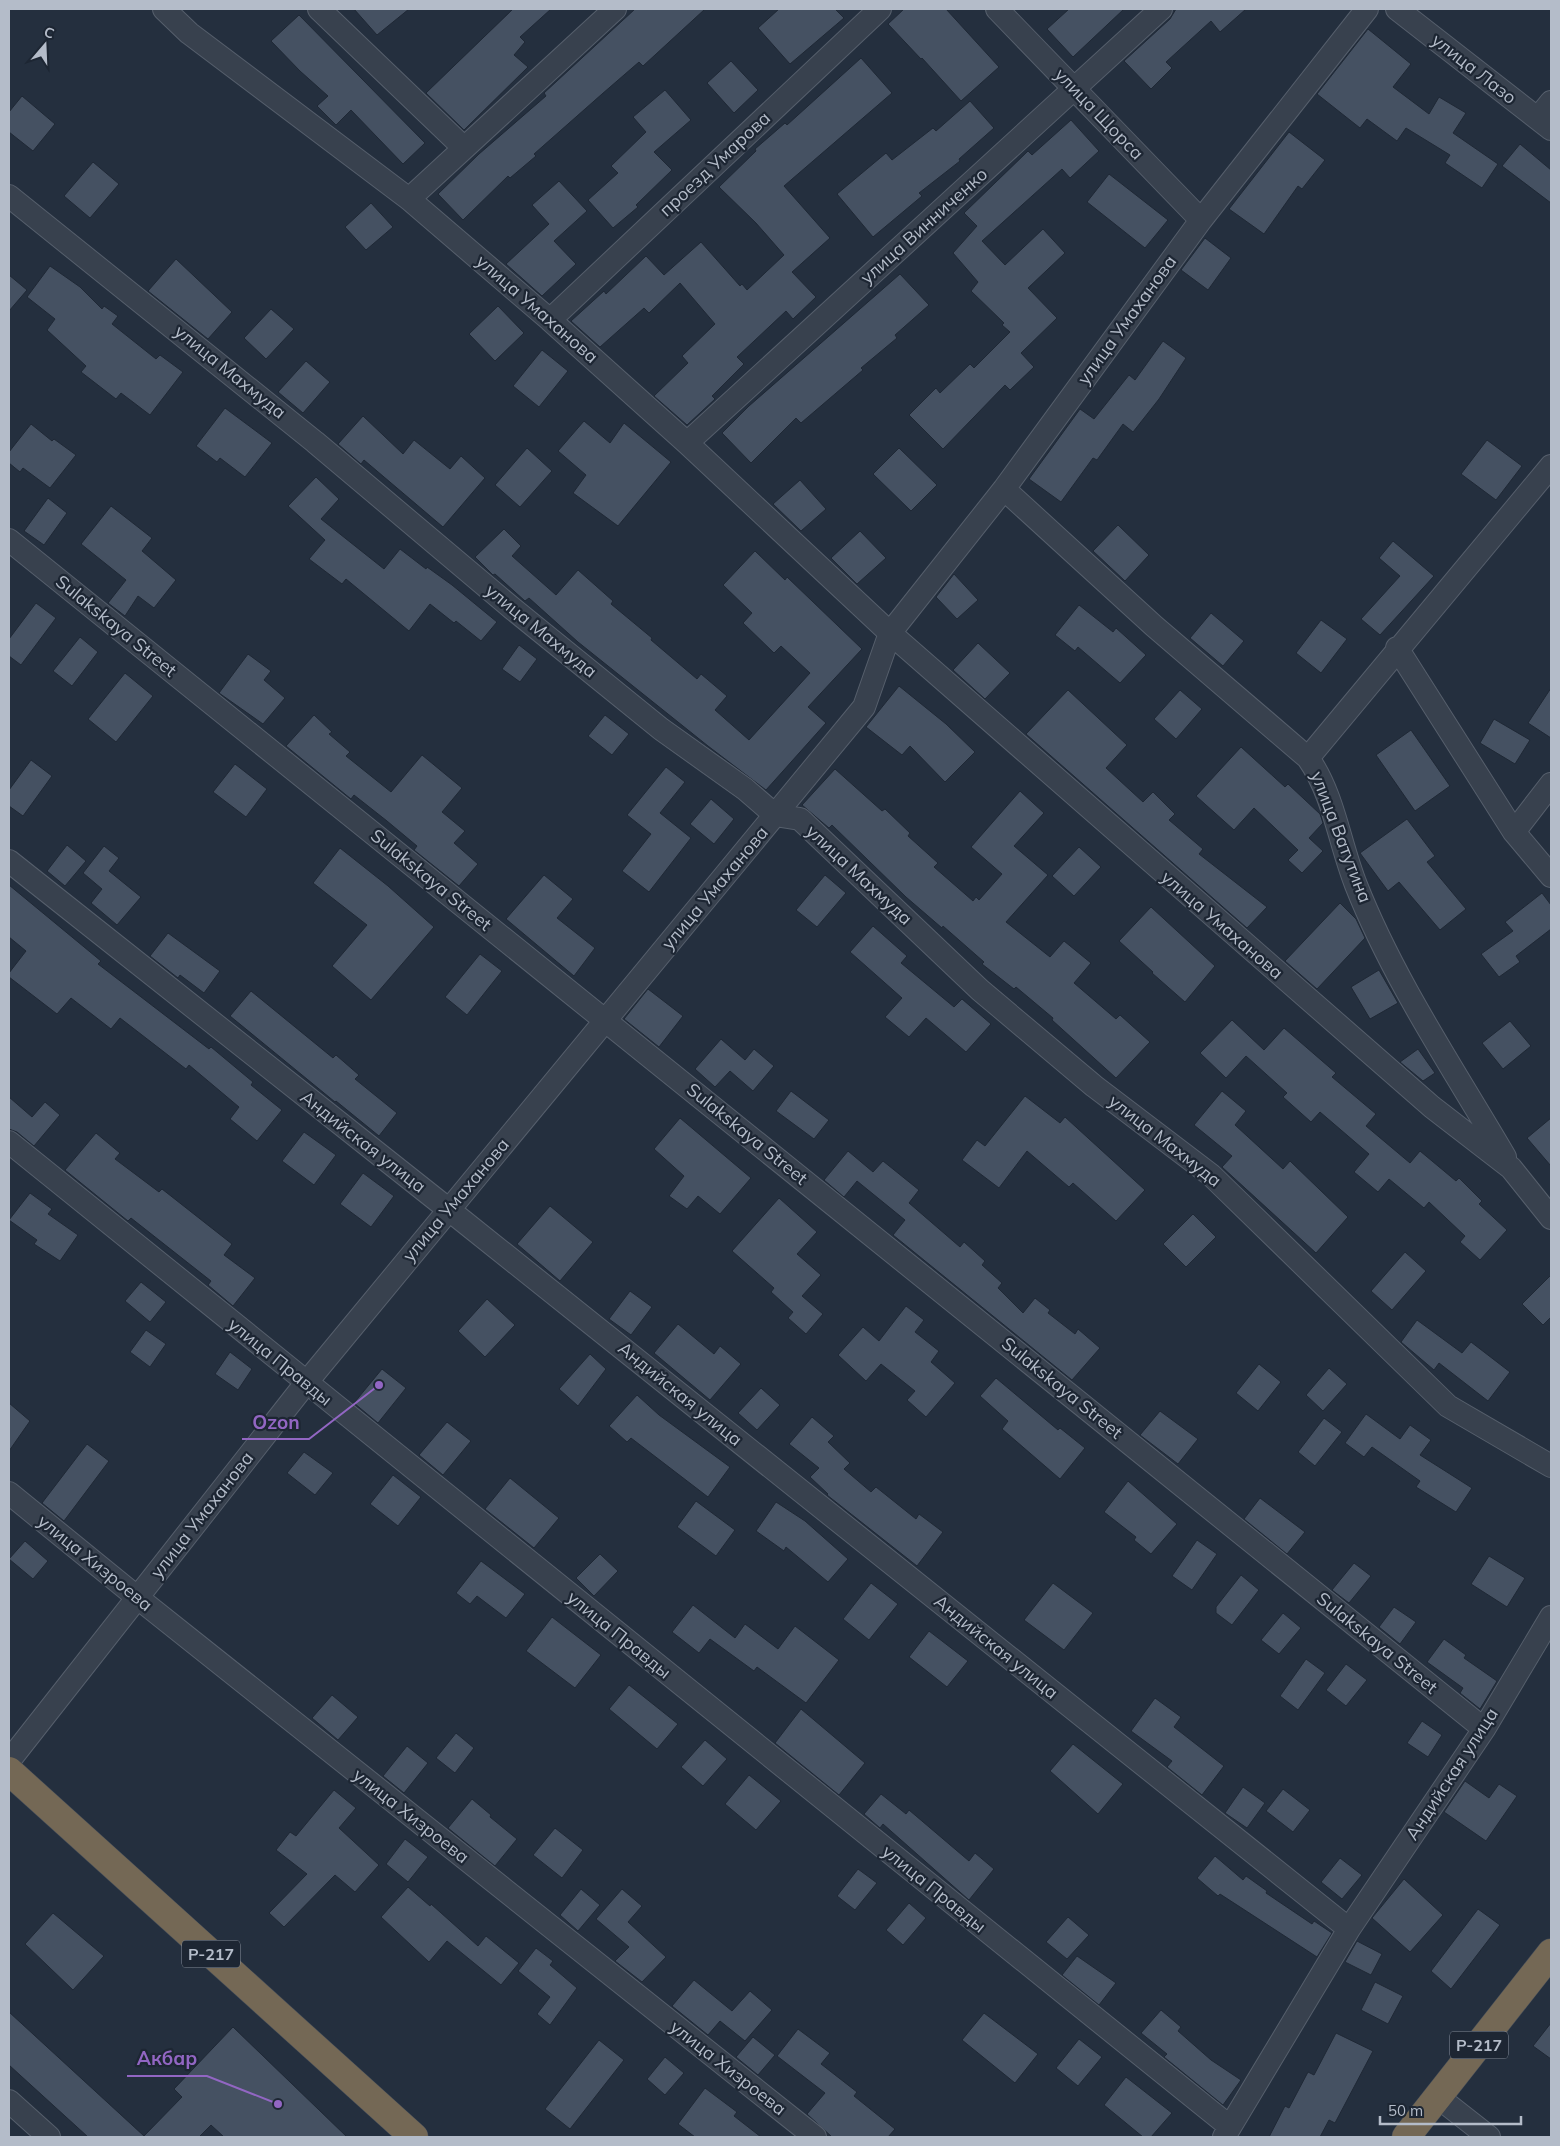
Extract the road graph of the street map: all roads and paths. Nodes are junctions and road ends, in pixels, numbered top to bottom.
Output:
1 (164, 9) edge
2 (319, 9) edge
3 (615, 9) edge
4 (880, 9) edge
5 (997, 9) edge
6 (1161, 9) edge
7 (1367, 9) edge
8 (1397, 9) edge
9 (1074, 89) junction
10 (1547, 117) edge
11 (464, 148) junction
12 (9, 196) edge
13 (409, 199) junction
14 (1201, 220) junction
15 (550, 320) junction
16 (687, 444) junction
17 (1551, 466) edge
18 (1004, 489) junction
19 (9, 540) edge
20 (890, 633) junction
21 (1397, 648) junction
22 (1308, 758) junction
23 (1551, 784) edge
24 (775, 815) junction
25 (1514, 832) junction
26 (9, 862) edge
27 (1551, 876) edge
28 (606, 1020) junction
29 (9, 1142) edge
30 (1511, 1168) junction
31 (448, 1209) junction
32 (1551, 1218) edge
33 (306, 1382) junction
34 (1551, 1466) edge
35 (9, 1493) edge
36 (138, 1598) junction
37 (1551, 1617) edge
38 (1484, 1729) junction
39 (9, 1761) edge
40 (9, 1771) edge
41 (1349, 1929) junction
42 (1551, 1952) edge
43 (1438, 2097) junction
44 (9, 2101) edge
45 (1226, 2132) edge
46 (49, 2137) edge
47 (414, 2137) edge
48 (815, 2137) edge
49 (1406, 2137) edge
50 (1489, 2137) edge

1 - 13 street, улица Умаханова
2 - 11 street
3 - 11 street
4 - 15 street, проезд Умарова
5 - 9 street, улица Щорса
6 - 9 street, улица Винниченко
7 - 14 street, улица Умаханова
8 - 10 street, улица Лазо
9 - 14 street, улица Щорса
9 - 16 street, улица Винниченко
11 - 13 street
12 - 24 street, улица Махмуда
13 - 15 street, улица Умаханова
14 - 18 street, улица Умаханова
15 - 16 street, улица Умаханова
16 - 20 street, улица Умаханова
17 - 21 street
18 - 20 street, улица Умаханова
18 - 22 street, улица Ватутина
19 - 28 street, Sulakskaya Street
20 - 24 street, улица Умаханова
20 - 30 street, улица Умаханова
21 - 22 street
21 - 25 street
22 - 30 street, улица Ватутина
23 - 25 street
24 - 28 street, улица Умаханова
24 - 34 street, улица Махмуда
25 - 27 street
26 - 31 street, Андийская улица
28 - 31 street, улица Умаханова
28 - 38 street, Sulakskaya Street
29 - 33 street, улица Правды
30 - 32 street, улица Умаханова
31 - 33 street, улица Умаханова
31 - 41 street, Андийская улица
33 - 36 street, улица Умаханова
33 - 45 street, улица Правды
35 - 36 street, улица Хизроева
36 - 39 street, улица Умаханова
36 - 48 street, улица Хизроева
37 - 38 street, Андийская улица
38 - 41 street, Андийская улица
40 - 47 highway, Р-217
41 - 45 street, Андийская улица
42 - 43 highway, Р-217
43 - 49 highway, Р-217
43 - 50 street
44 - 46 street

